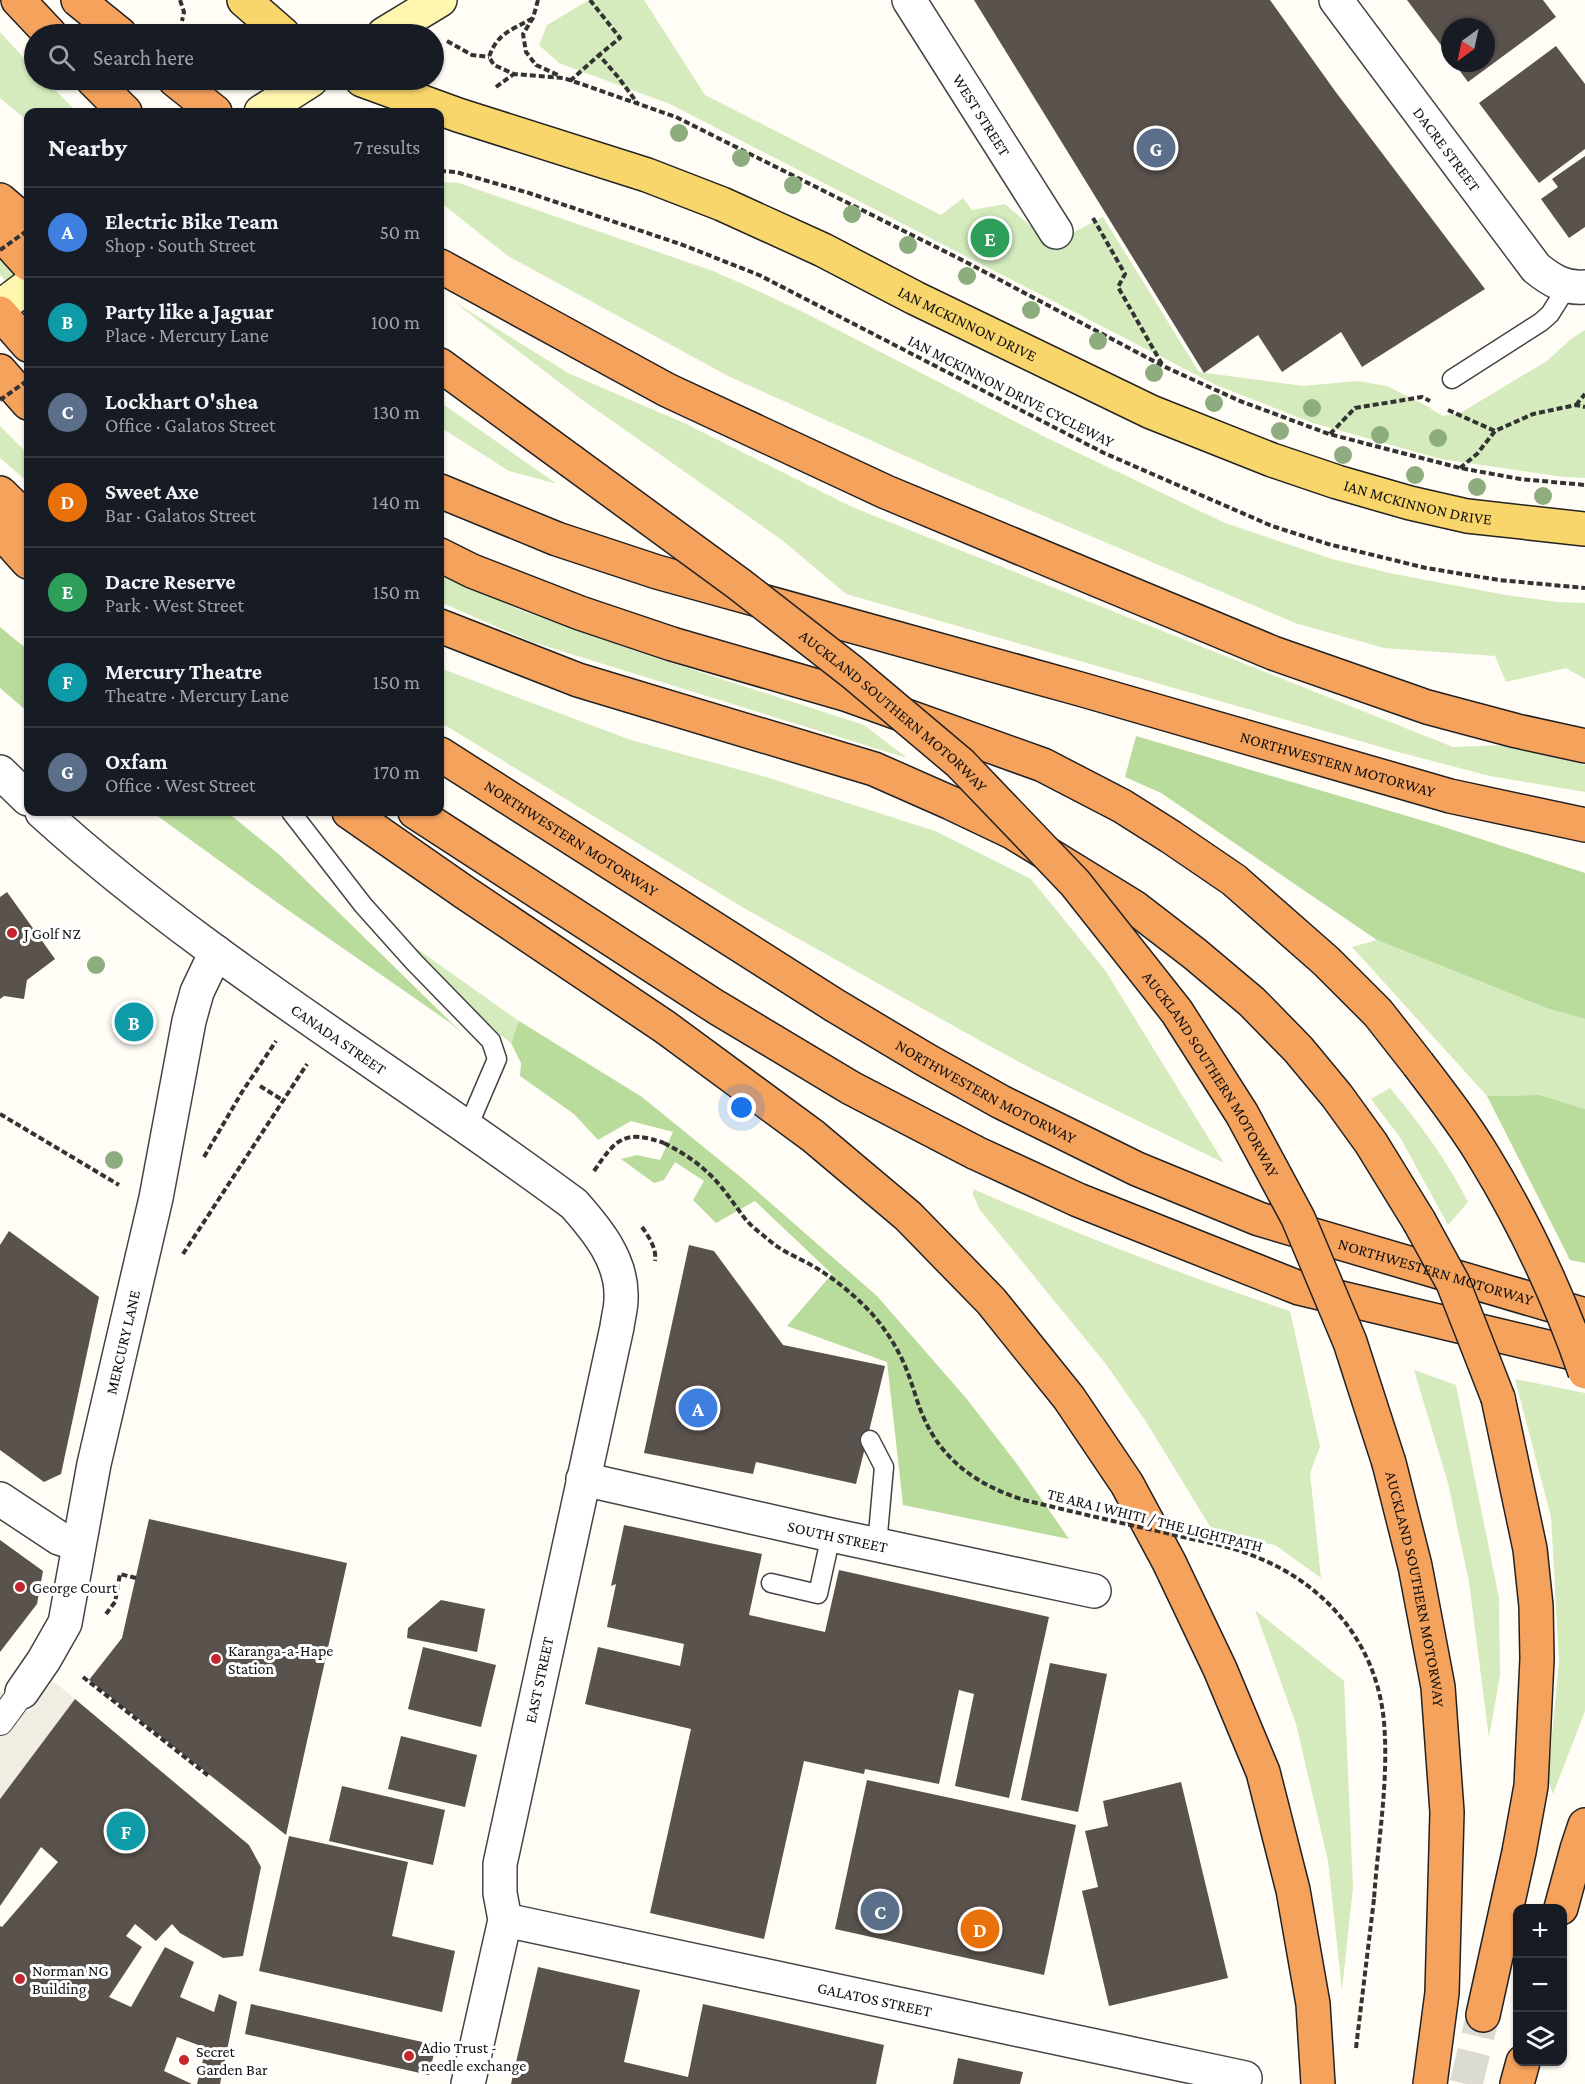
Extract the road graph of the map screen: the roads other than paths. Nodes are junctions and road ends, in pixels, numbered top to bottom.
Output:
1 (18, 0) edge
2 (78, 0) edge
3 (244, 0) edge
4 (440, 0) edge
5 (909, 0) edge
6 (1336, 0) edge
7 (41, 24) edge
8 (108, 24) edge
9 (270, 24) edge
10 (400, 24) edge
11 (103, 90) edge
12 (188, 90) edge
13 (295, 90) edge
14 (389, 90) edge
15 (270, 106) edge
16 (122, 108) edge
17 (211, 108) edge
18 (439, 108) edge
19 (444, 110) edge
20 (0, 200) edge
21 (24, 221) edge
22 (1056, 232) dead end
23 (0, 233) edge
24 (24, 260) edge
25 (444, 268) edge
26 (1576, 287) edge
27 (24, 289) edge
28 (0, 307) edge
29 (0, 313) edge
30 (24, 340) edge
31 (444, 369) edge
32 (0, 371) edge
33 (1452, 379) dead end
34 (24, 398) edge
35 (0, 493) edge
36 (444, 493) edge
37 (24, 516) edge
38 (1585, 529) edge
39 (0, 531) edge
40 (444, 557) edge
41 (24, 558) edge
42 (444, 628) edge
43 (1585, 746) edge
44 (444, 757) edge
45 (0, 772) edge
46 (24, 795) edge
47 (47, 816) edge
48 (294, 816) edge
49 (355, 816) edge
50 (421, 816) edge
51 (1585, 825) edge
52 (216, 952) junction
53 (467, 1129) junction
54 (619, 1276) joint
55 (1585, 1315) edge
56 (1585, 1356) edge
57 (1585, 1372) edge
58 (870, 1440) dead end
59 (583, 1479) junction
60 (0, 1499) edge
61 (831, 1535) junction
62 (78, 1544) junction
63 (876, 1545) junction
64 (771, 1583) dead end
65 (1094, 1591) dead end
66 (22, 1692) joint
67 (0, 1722) edge
68 (1585, 1826) edge
69 (1563, 1904) edge
70 (505, 1920) junction
71 (1442, 1993) junction
72 (1483, 2014) tunnel mouth
73 (1521, 2066) edge
74 (1245, 2078) dead end
75 (468, 2084) edge
76 (1318, 2084) edge
77 (1430, 2084) edge
78 (1442, 2084) edge
79 (1517, 2084) edge

1 - 7 highway
2 - 8 highway
3 - 9 main road
4 - 10 main road
5 - 22 street, WEST STREET
6 - 26 street, DACRE STREET
11 - 16 highway
12 - 17 highway
13 - 15 main road
14 - 18 main road, IAN MCKINNON DRIVE
19 - 38 main road, IAN MCKINNON DRIVE
20 - 21 highway
23 - 24 highway
25 - 43 highway
26 - 33 lane
27 - 28 main road
29 - 30 highway
31 - 71 highway, AUCKLAND SOUTHERN MOTORWAY, bridge
32 - 34 highway
35 - 37 highway
36 - 51 highway, NORTHWESTERN MOTORWAY
39 - 41 highway
40 - 57 highway, bridge
42 - 72 highway, bridge
44 - 55 highway, NORTHWESTERN MOTORWAY
45 - 46 street
47 - 52 street, CANADA STREET
48 - 53 lane
49 - 76 highway
50 - 56 highway
52 - 53 street, CANADA STREET
52 - 62 street, MERCURY LANE
53 - 54 street, CANADA STREET
54 - 59 street, EAST STREET
58 - 63 lane
59 - 61 street, SOUTH STREET
59 - 70 street, EAST STREET
60 - 62 street
61 - 63 street, SOUTH STREET
61 - 64 lane
62 - 66 street, MERCURY LANE
63 - 65 street, SOUTH STREET
66 - 67 street, MERCURY LANE
68 - 69 highway
70 - 74 street, GALATOS STREET
70 - 75 street, EAST STREET
71 - 77 highway, AUCKLAND SOUTHERN MOTORWAY
71 - 78 highway
73 - 79 highway

